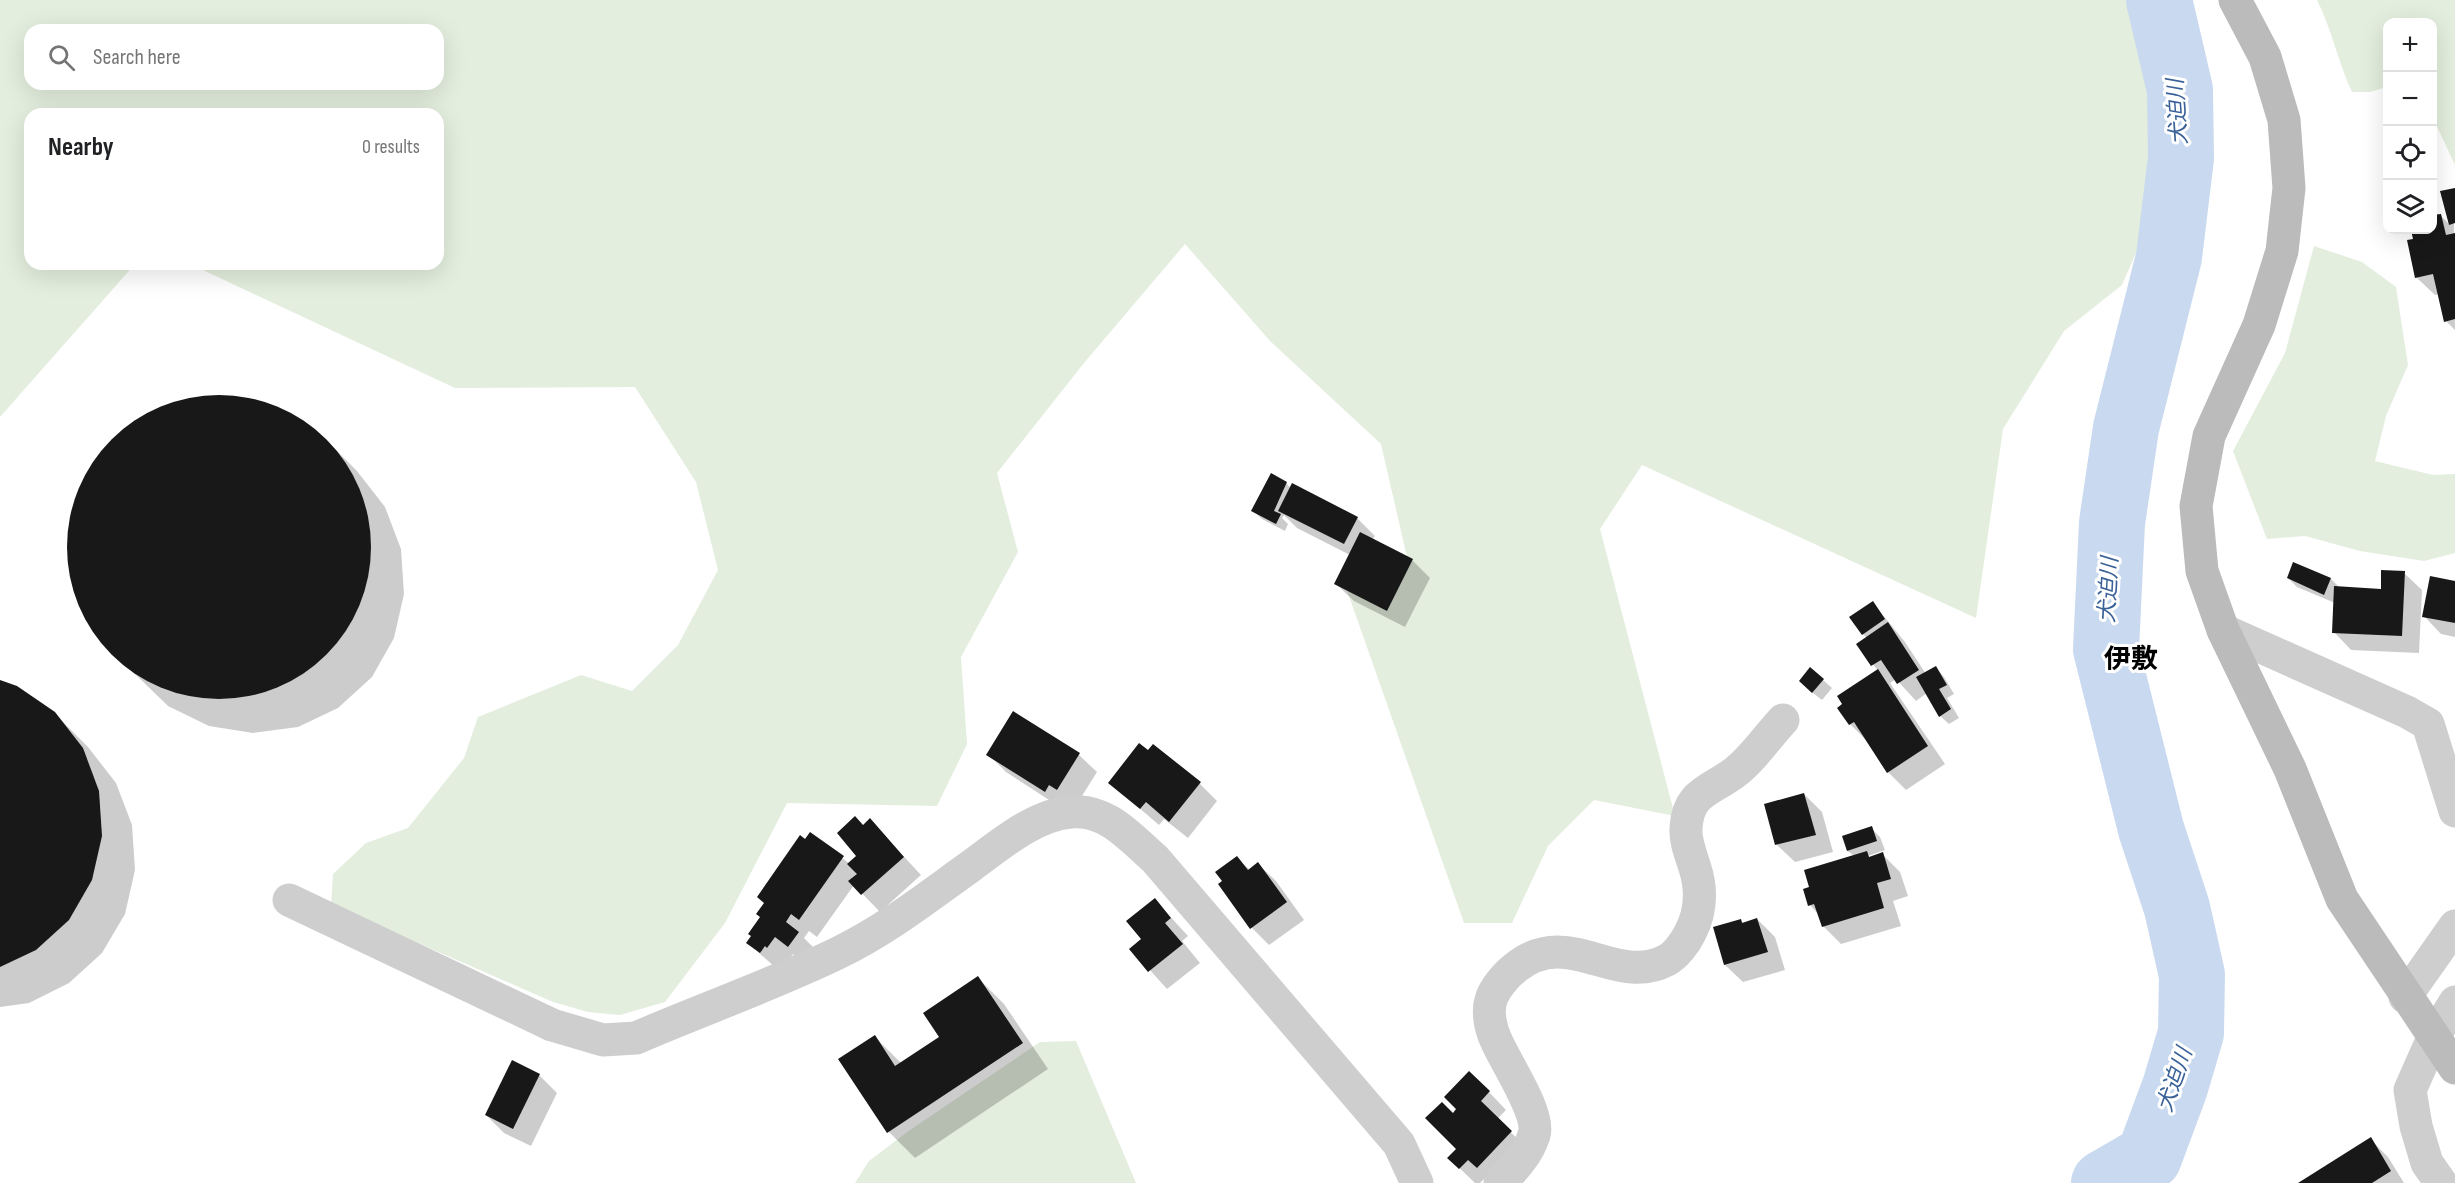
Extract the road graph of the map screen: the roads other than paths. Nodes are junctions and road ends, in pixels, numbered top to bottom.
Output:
1 (2235, 0) edge
2 (2223, 630) junction
3 (1782, 720) dead end
4 (2455, 726) edge
5 (2437, 753) junction
6 (2455, 811) edge
7 (289, 900) dead end
8 (2455, 926) edge
9 (2405, 997) junction
10 (2455, 1002) edge
11 (2433, 1038) junction
12 (2455, 1068) edge
13 (1417, 1183) edge
14 (1500, 1183) edge
15 (2441, 1183) edge

1 - 2 street
2 - 5 street
2 - 9 street
3 - 14 street
4 - 5 street
5 - 6 street
7 - 13 street
8 - 9 street
9 - 11 street
10 - 11 street
11 - 12 street
11 - 15 street

